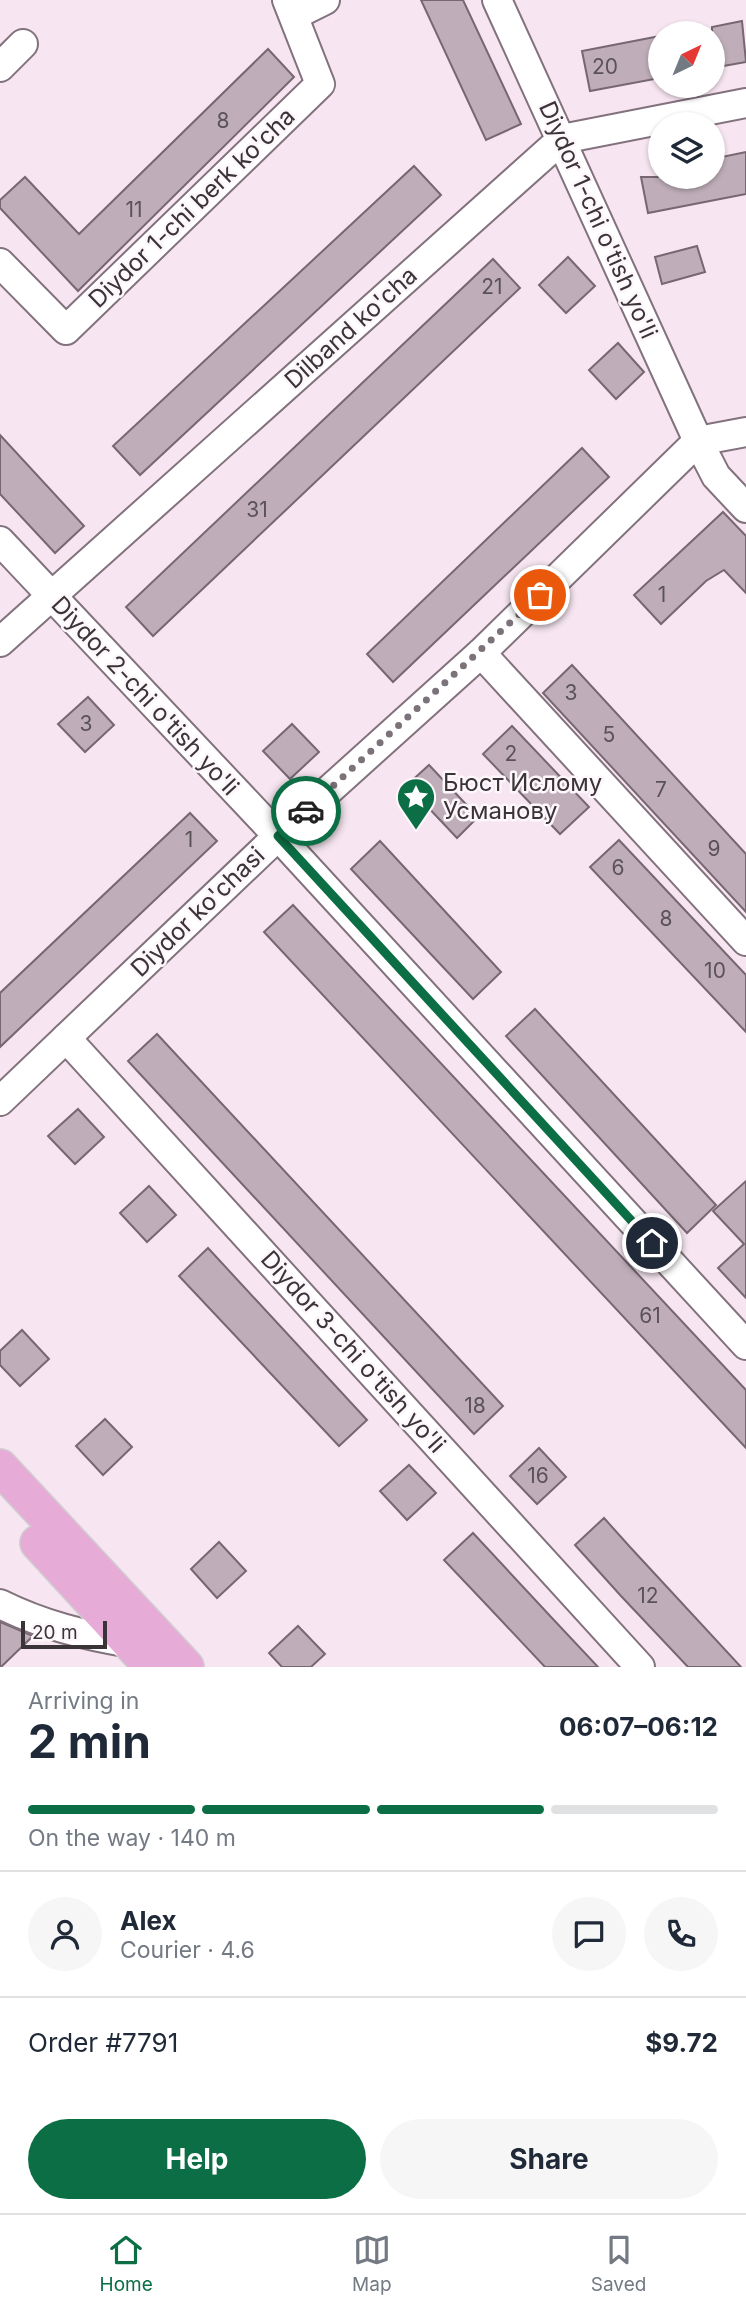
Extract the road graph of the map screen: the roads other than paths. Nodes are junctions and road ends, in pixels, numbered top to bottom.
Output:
1 (325, 0) edge
2 (497, 0) edge
3 (291, 8) edge
4 (23, 44) dead end
5 (0, 67) edge
6 (746, 103) edge
7 (562, 139) junction
8 (0, 263) edge
9 (746, 432) edge
10 (698, 441) junction
11 (746, 508) edge
12 (0, 541) edge
13 (51, 597) junction
14 (0, 642) edge
15 (481, 653) junction
16 (278, 836) junction
17 (746, 941) edge
18 (66, 1038) junction
19 (0, 1101) edge
20 (746, 1345) edge
21 (0, 1467) edge
22 (0, 1502) edge
23 (0, 1604) edge
24 (141, 1655) edge
25 (186, 1667) edge
26 (640, 1667) edge

1 - 3 street
2 - 7 street, Diydor 1-chi o'tish yo'li
3 - 8 street, Diydor 1-chi berk ko'cha
4 - 5 street
6 - 7 street
7 - 10 street, Diydor 1-chi o'tish yo'li
7 - 13 street, Dilband ko'cha
9 - 10 street
10 - 11 street, Diydor 1-chi o'tish yo'li
10 - 15 street, Diydor ko'chasi
12 - 13 street, Diydor 2-chi o'tish yo'li
13 - 14 street, Dilband ko'cha
13 - 16 street, Diydor 2-chi o'tish yo'li
15 - 16 street, Diydor ko'chasi
15 - 17 street
16 - 18 street, Diydor ko'chasi
16 - 20 street, Diydor 2-chi o'tish yo'li
18 - 19 street, Diydor ko'chasi
18 - 26 street, Diydor 3-chi o'tish yo'li
21 - 25 main road
22 - 24 main road
23 - 24 street

